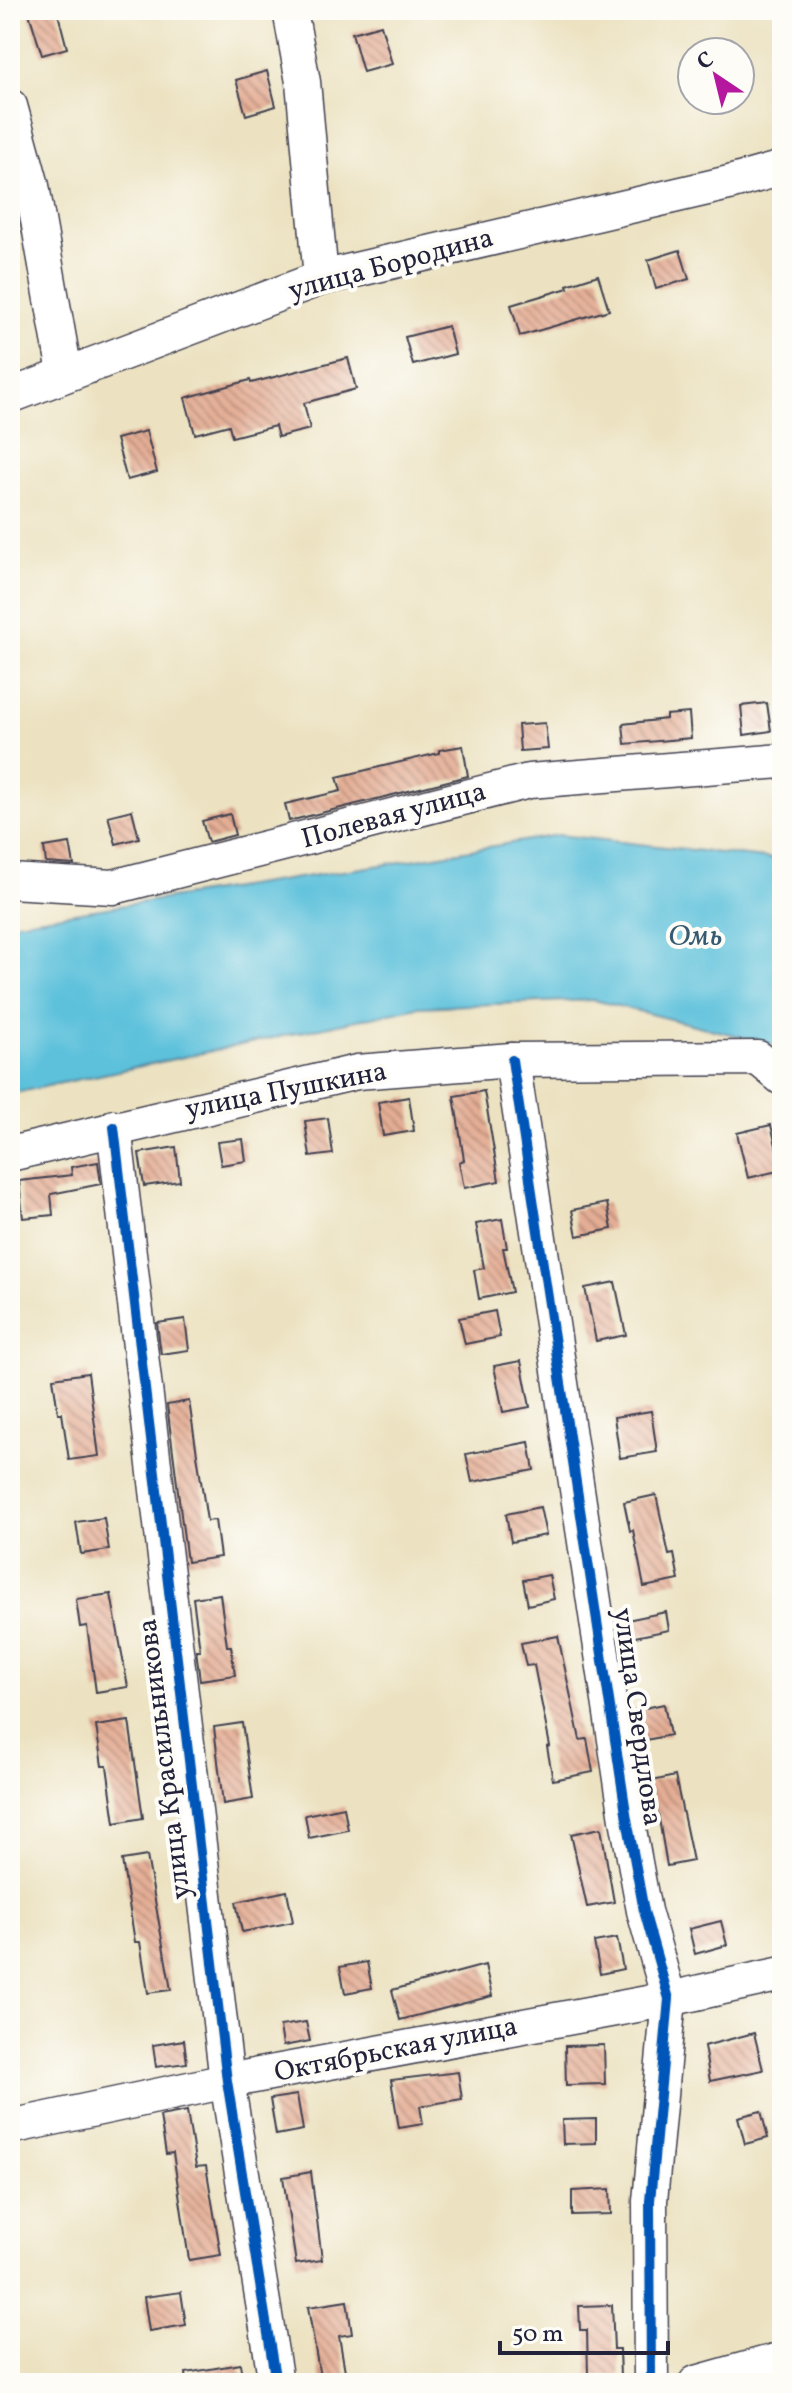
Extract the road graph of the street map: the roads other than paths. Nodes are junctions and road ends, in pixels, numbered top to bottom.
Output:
1 (290, 10) edge
2 (10, 106) edge
3 (782, 168) edge
4 (321, 278) junction
5 (65, 373) junction
6 (10, 396) edge
7 (782, 761) edge
8 (10, 881) edge
9 (512, 1060) junction
10 (770, 1068) edge
11 (114, 1127) junction
12 (10, 1154) edge
13 (782, 1974) edge
14 (669, 1999) junction
15 (227, 2081) junction
16 (10, 2127) edge
17 (782, 2359) edge
18 (276, 2383) edge
19 (651, 2383) edge
20 (696, 2383) edge

1 - 4 street
2 - 5 street
3 - 4 street, улица Бородина
4 - 5 street, улица Бородина
5 - 6 street, улица Бородина
7 - 8 street, Полевая улица
9 - 10 street, улица Пушкина
9 - 11 street, улица Пушкина
9 - 14 street, улица Свердлова
11 - 12 street, улица Пушкина
11 - 15 street, улица Красильникова
13 - 14 street, Октябрьская улица
14 - 15 street, Октябрьская улица
14 - 19 street, улица Свердлова
15 - 16 street, Октябрьская улица
15 - 18 street, улица Красильникова
17 - 20 street

